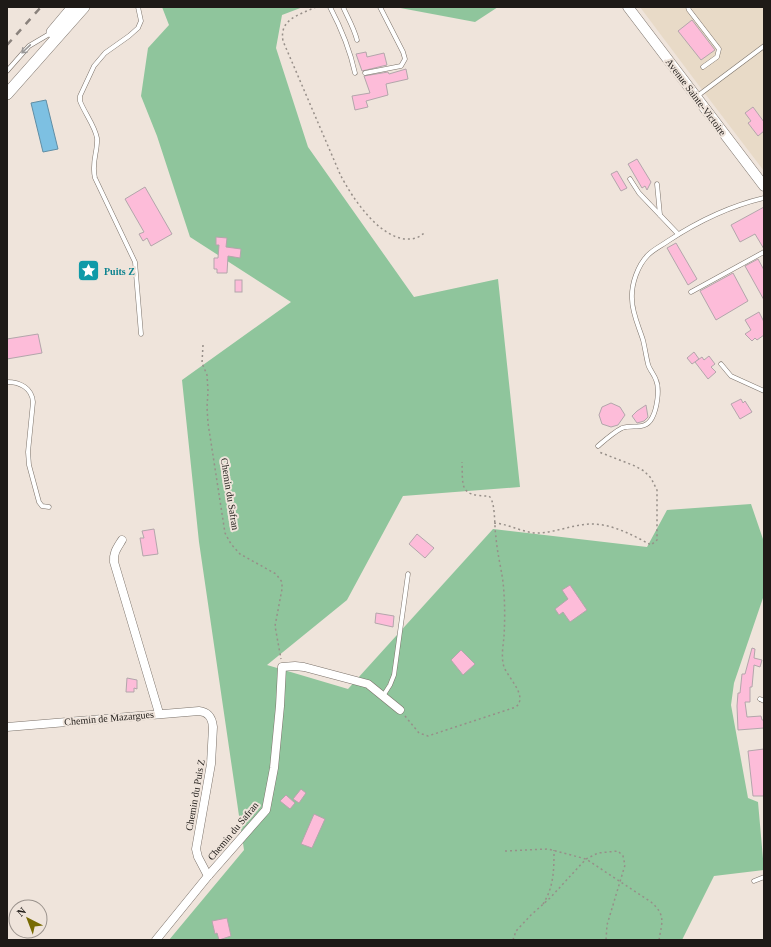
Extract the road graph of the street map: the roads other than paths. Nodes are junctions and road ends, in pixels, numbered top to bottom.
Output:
1 (73, 7) edge
2 (84, 7) edge
3 (138, 7) edge
4 (330, 7) edge
5 (343, 7) edge
6 (380, 7) edge
7 (628, 7) edge
8 (688, 7) edge
9 (51, 33) junction
10 (357, 40) dead end
11 (764, 46) edge
12 (703, 67) dead end
13 (7, 71) edge
14 (355, 73) dead end
15 (365, 73) dead end
16 (7, 85) edge
17 (7, 94) edge
18 (696, 97) junction
19 (630, 179) dead end
20 (657, 184) dead end
21 (764, 186) edge
22 (764, 198) edge
23 (660, 215) junction
24 (678, 234) junction
25 (764, 252) edge
26 (691, 292) dead end
27 (142, 334) dead end
28 (721, 364) dead end
29 (7, 382) edge
30 (764, 391) edge
31 (598, 446) road end
32 (49, 507) dead end
33 (122, 540) dead end
34 (408, 574) dead end
35 (384, 696) junction
36 (400, 710) road end
37 (159, 713) junction
38 (209, 715) joint
39 (7, 727) edge
40 (208, 876) junction
41 (764, 877) edge
42 (754, 881) dead end
43 (156, 940) edge

1 - 9 main road
2 - 17 main road
3 - 27 lane
4 - 14 lane
5 - 10 lane
6 - 15 lane
7 - 18 street, Avenue Sainte-Victoire
8 - 12 lane
9 -> 13 lane
9 - 16 main road
11 - 18 lane
18 - 21 street, Avenue Sainte-Victoire
19 - 23 lane
20 - 23 lane
22 - 24 lane
23 - 24 lane
24 - 31 lane
25 - 26 lane
28 - 30 lane
29 - 32 lane
33 - 37 street
34 - 35 lane
35 - 36 street
35 - 40 street, Chemin du Safran
37 - 38 street, Chemin de Mazargues
37 - 39 street, Chemin de Mazargues
38 - 40 street, Chemin du Puis Z
40 - 43 street, Chemin du Safran
41 - 42 lane

